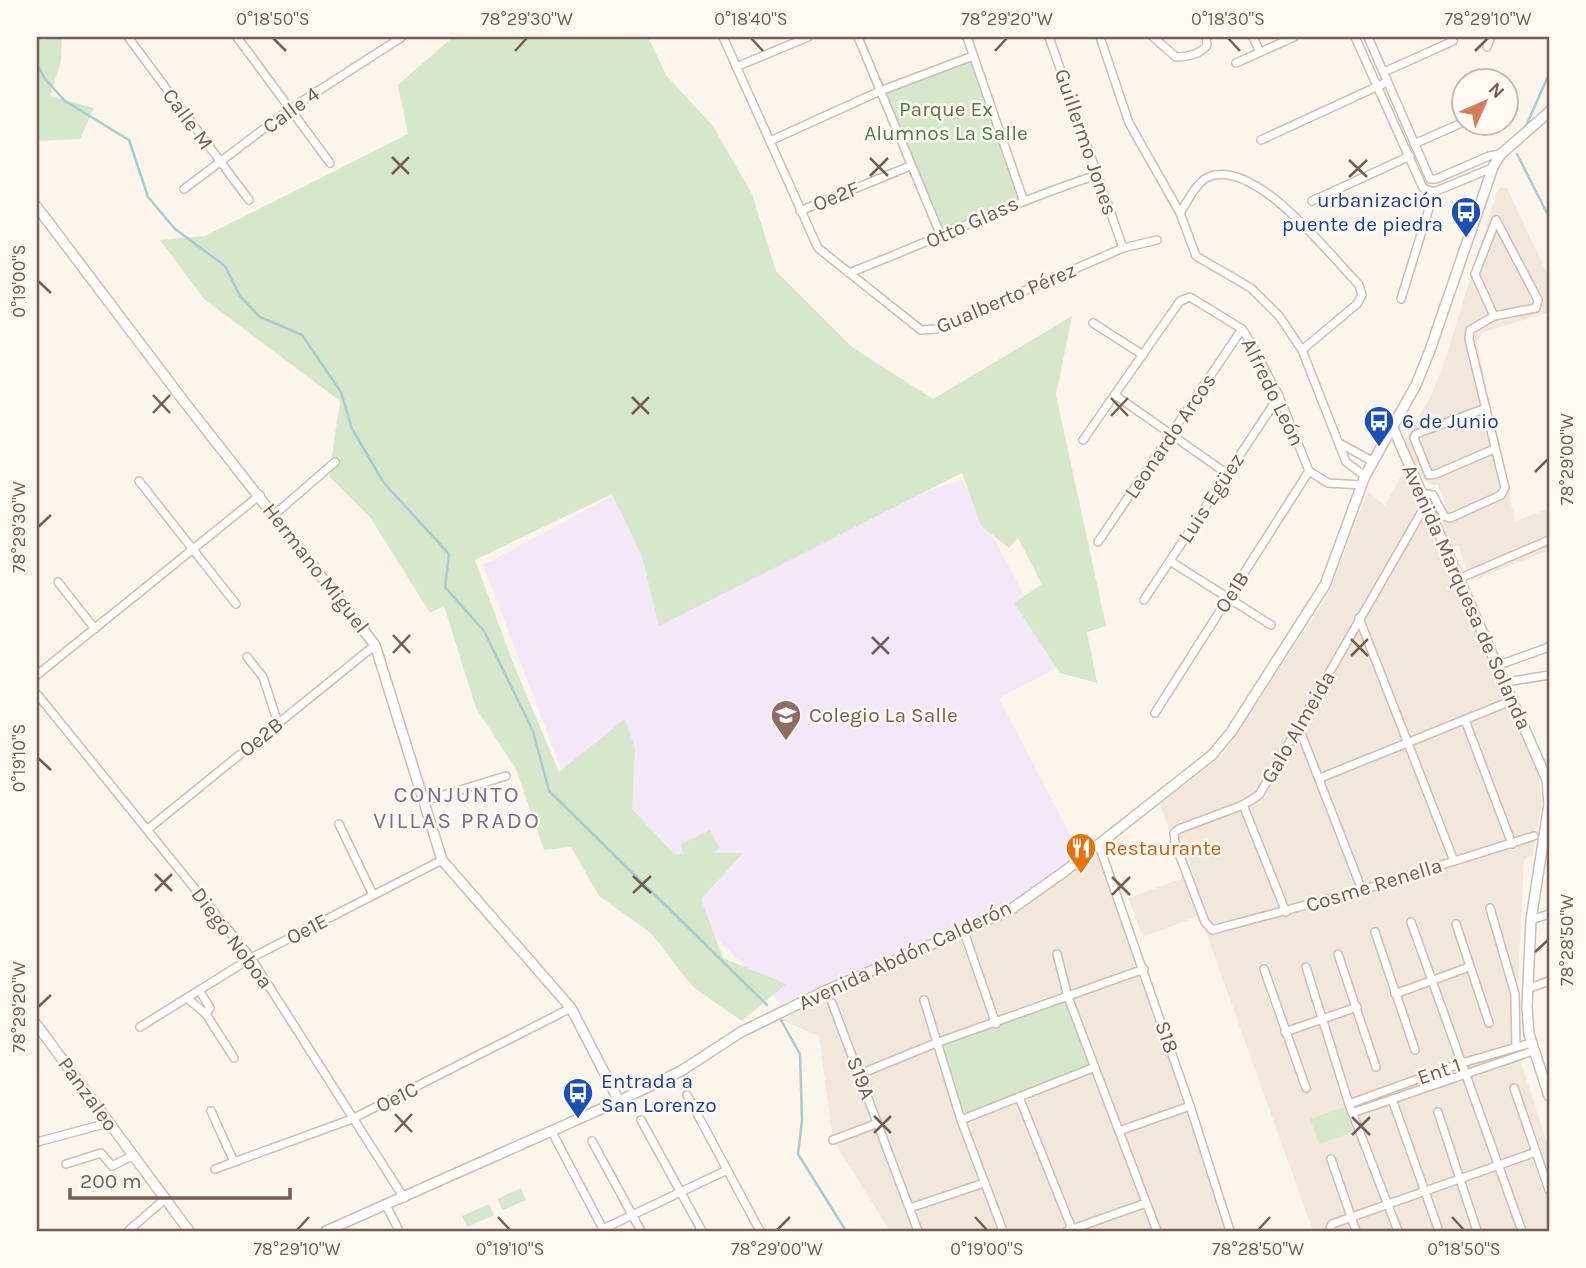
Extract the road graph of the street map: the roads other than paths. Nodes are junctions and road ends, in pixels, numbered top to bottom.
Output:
1 (128, 37) edge
2 (402, 37) edge
3 (723, 37) edge
4 (808, 37) edge
5 (858, 37) edge
6 (967, 37) edge
7 (1049, 37) edge
8 (1100, 37) edge
9 (1153, 37) edge
10 (1206, 37) edge
11 (1253, 37) edge
12 (1294, 37) edge
13 (1355, 37) edge
14 (1368, 37) edge
15 (1492, 37) edge
16 (242, 38) edge
17 (1452, 41) dead end
18 (1487, 47) dead end
19 (1260, 52) junction
20 (973, 55) junction
21 (1236, 64) dead end
22 (736, 67) junction
23 (1384, 72) junction
24 (1387, 82) junction
25 (1376, 87) junction
26 (880, 91) junction
27 (290, 109) junction
28 (1549, 112) edge
29 (1450, 128) edge
30 (1261, 140) dead end
31 (770, 141) junction
32 (1414, 144) junction
33 (1418, 153) junction
34 (1501, 154) junction
35 (1407, 157) junction
36 (221, 163) junction
37 (330, 163) dead end
38 (910, 166) junction
39 (1492, 168) junction
40 (1097, 175) junction
41 (184, 189) dead end
42 (1434, 192) junction
43 (1023, 199) junction
44 (249, 200) dead end
45 (1312, 201) dead end
46 (37, 207) edge
47 (800, 211) junction
48 (1180, 213) junction
49 (941, 236) junction
50 (1157, 240) dead end
51 (1124, 248) junction
52 (849, 273) junction
53 (1401, 299) dead end
54 (1494, 316) junction
55 (1093, 323) dead end
56 (1242, 330) junction
57 (1302, 350) junction
58 (1143, 355) junction
59 (1115, 395) junction
60 (1279, 396) junction
61 (1486, 408) junction
62 (1393, 428) junction
63 (1171, 435) junction
64 (1083, 440) dead end
65 (1340, 444) junction
66 (1494, 449) junction
67 (1372, 461) junction
68 (335, 463) dead end
69 (1310, 471) junction
70 (1226, 473) junction
71 (139, 481) dead end
72 (1363, 481) junction
73 (1420, 493) junction
74 (260, 495) junction
75 (1425, 506) junction
76 (274, 515) junction
77 (1549, 540) edge
78 (1098, 542) dead end
79 (193, 550) junction
80 (1170, 561) junction
81 (1458, 579) junction
82 (58, 582) dead end
83 (1228, 598) junction
84 (1144, 600) dead end
85 (236, 604) dead end
86 (1359, 618) junction
87 (1271, 625) dead end
88 (95, 629) junction
89 (375, 645) junction
90 (1549, 647) edge
91 (247, 657) dead end
92 (1499, 665) junction
93 (37, 675) edge
94 (1549, 675) edge
95 (1506, 682) junction
96 (37, 694) edge
97 (1506, 703) dead end
98 (1155, 713) dead end
99 (1465, 720) junction
100 (278, 723) junction
101 (1299, 728) junction
102 (1408, 742) junction
103 (506, 776) dead end
104 (1320, 778) junction
105 (424, 801) junction
106 (1242, 805) junction
107 (339, 824) dead end
108 (148, 829) junction
109 (1534, 836) dead end
110 (1512, 844) junction
111 (1099, 845) junction
112 (442, 860) junction
113 (1454, 861) junction
114 (1545, 862) edge
115 (1362, 890) junction
116 (373, 895) junction
117 (1490, 908) dead end
118 (1286, 912) junction
119 (1549, 914) edge
120 (1531, 920) junction
121 (1411, 922) dead end
122 (1455, 924) dead end
123 (963, 929) junction
124 (1212, 930) joint
125 (1375, 932) dead end
126 (1057, 954) dead end
127 (1338, 954) dead end
128 (251, 958) junction
129 (1306, 967) dead end
130 (1469, 967) junction
131 (1144, 969) junction
132 (1264, 969) dead end
133 (1432, 980) junction
134 (1549, 981) edge
135 (1527, 989) junction
136 (199, 990) junction
137 (1395, 994) junction
138 (1068, 997) junction
139 (187, 998) junction
140 (923, 1000) dead end
141 (832, 1003) dead end
142 (1357, 1007) junction
143 (571, 1008) junction
144 (206, 1014) junction
145 (1323, 1019) junction
146 (1489, 1023) dead end
147 (996, 1024) junction
148 (37, 1025) edge
149 (140, 1027) dead end
150 (1285, 1032) junction
151 (936, 1043) junction
152 (1516, 1047) junction
153 (1532, 1047) junction
154 (1415, 1050) dead end
155 (234, 1058) dead end
156 (1462, 1063) junction
157 (1376, 1067) dead end
158 (1545, 1067) edge
159 (1095, 1068) junction
160 (1465, 1073) junction
161 (860, 1074) junction
162 (1306, 1088) dead end
163 (1514, 1088) dead end
164 (687, 1095) dead end
165 (1549, 1096) edge
166 (1019, 1097) junction
167 (1392, 1099) junction
168 (620, 1101) junction
169 (1349, 1104) junction
170 (1190, 1106) junction
171 (212, 1111) dead end
172 (1438, 1112) dead end
173 (1352, 1113) junction
174 (352, 1119) junction
175 (641, 1120) dead end
176 (961, 1120) junction
177 (108, 1123) junction
178 (878, 1123) junction
179 (1119, 1131) junction
180 (552, 1132) junction
181 (833, 1140) dead end
182 (592, 1141) dead end
183 (37, 1142) edge
184 (1536, 1152) junction
185 (134, 1155) junction
186 (1331, 1159) dead end
187 (234, 1162) junction
188 (66, 1164) dead end
189 (1500, 1165) junction
190 (215, 1169) dead end
191 (727, 1170) junction
192 (1460, 1178) junction
193 (984, 1183) junction
194 (1549, 1190) edge
195 (1425, 1191) junction
196 (681, 1192) junction
197 (166, 1198) junction
198 (404, 1198) junction
199 (1146, 1202) junction
200 (1388, 1204) junction
201 (386, 1205) junction
202 (910, 1208) junction
203 (632, 1215) junction
204 (1352, 1217) junction
205 (604, 1230) edge
206 (1069, 1230) edge
207 (128, 1231) edge
208 (189, 1231) edge
209 (326, 1231) edge
210 (400, 1231) edge
211 (641, 1231) edge
212 (702, 1231) edge
213 (760, 1231) edge
214 (918, 1231) edge
215 (1003, 1231) edge
216 (1157, 1231) edge
217 (1230, 1231) edge
218 (1329, 1231) edge
219 (1356, 1231) edge
220 (1398, 1231) edge
221 (1440, 1231) edge
222 (1477, 1231) edge
223 (1522, 1231) edge

1 - 36 street, Calle M
2 - 27 street, Calle 4
3 - 22 street, Gualberto Pérez
4 - 22 street
5 - 26 street
6 - 20 street
7 - 40 street, Guillermo Jones
8 - 48 street
9 - 10 street
11 - 19 street
12 - 19 street
13 - 25 street
14 - 23 street
15 - 18 street
16 - 27 street
17 - 23 street
19 - 21 street
20 - 26 street
20 - 43 street
22 - 31 street, Gualberto Pérez
23 - 24 street
24 - 25 street
24 - 32 street
25 - 30 street
25 - 35 street
26 - 31 street
26 - 38 street
27 - 36 street, Calle 4
27 - 37 street
28 - 34 street, Avenida Abdón Calderón
29 - 32 street
31 - 47 street, Gualberto Pérez
32 - 33 street
33 - 34 street
33 - 35 street
34 - 39 street, Avenida Abdón Calderón
35 - 42 street
35 - 45 street
36 - 41 street, Calle 4
36 - 44 street, Calle M
38 - 47 street, Oe2F
38 - 49 street
39 - 42 street
39 - 62 street, Avenida Abdón Calderón
40 - 43 street, Otto Glass
40 - 51 street, Guillermo Jones
42 - 53 street
43 - 49 street, Otto Glass
46 - 74 street, Hermano Miguel
47 - 52 street, Gualberto Pérez
48 - 57 street
48 - 57 street
49 - 52 street, Otto Glass
50 - 51 street, Gualberto Pérez
51 - 52 street, Gualberto Pérez
54 - 54 street
54 - 61 street
55 - 58 street
56 - 58 street, Alfredo León
56 - 60 street, Alfredo León
56 - 63 street, Leonardo Arcos
57 - 65 street
58 - 59 street
59 - 63 street
59 - 64 street
60 - 69 street, Alfredo León
60 - 70 street, Luis Egüez
61 - 66 street
61 - 66 street
62 - 67 street, Avenida Abdón Calderón
62 - 73 street, Avenida Marquesa de Solanda
63 - 70 street
63 - 78 street, Leonardo Arcos
65 - 67 street
65 - 72 street
66 - 73 street
67 - 72 street, Avenida Abdón Calderón
68 - 76 street
69 - 72 street, Alfredo León
69 - 83 street, Oe1B
70 - 80 street, Luis Egüez
71 - 79 street
72 - 111 street, Avenida Abdón Calderón
73 - 75 street, Avenida Marquesa de Solanda
74 - 76 street, Hermano Miguel
74 - 79 street
75 - 81 street, Avenida Marquesa de Solanda
75 - 86 street, Galo Almeida
76 - 89 street, Hermano Miguel
77 - 81 street
79 - 85 street
79 - 88 street
80 - 83 street
80 - 84 street, Luis Egüez
81 - 92 street, Avenida Marquesa de Solanda
82 - 88 street
83 - 87 street
83 - 98 street, Oe1B
86 - 101 street, Galo Almeida
86 - 102 street
88 - 93 street
89 - 100 street, Oe2B
89 - 105 street, Hermano Miguel
90 - 92 street
91 - 100 street
92 - 95 street, Avenida Marquesa de Solanda
94 - 95 street
95 - 114 street, Avenida Marquesa de Solanda
96 - 108 street, Diego Noboa
97 - 99 street
99 - 102 street
99 - 110 street
100 - 108 street, Oe2B
101 - 104 street
101 - 106 street, Galo Almeida
102 - 104 street
102 - 113 street
103 - 105 street
104 - 115 street
105 - 112 street, Hermano Miguel
106 - 118 street
106 - 124 street, Galo Almeida
107 - 116 street
108 - 128 street, Diego Noboa
109 - 110 street, Cosme Renella
110 - 113 street, Cosme Renella
111 - 123 street, Avenida Abdón Calderón
111 - 131 street, S18
112 - 116 street, Oe1E
112 - 143 street, Hermano Miguel
113 - 115 street, Cosme Renella
114 - 120 street, Avenida Marquesa de Solanda
115 - 118 street, Cosme Renella
116 - 128 street, Oe1E
117 - 152 street
118 - 124 street, Cosme Renella
119 - 120 street
120 - 135 street, Avenida Marquesa de Solanda
121 - 133 street
122 - 130 street
123 - 147 street
123 - 168 street, Avenida Abdón Calderón
125 - 137 street
126 - 138 street
127 - 142 street
128 - 136 street, Oe1E
128 - 174 street, Diego Noboa
129 - 145 street
130 - 133 street
130 - 146 street
131 - 138 street
131 - 170 street, S18
132 - 150 street
133 - 137 street
133 - 156 street
134 - 135 street
135 - 153 street, Avenida Marquesa de Solanda
136 - 139 street, Oe1E
136 - 144 street
137 - 154 street
138 - 147 street
138 - 159 street
139 - 144 street
139 - 149 street, Oe1E
140 - 151 street
141 - 161 street, S19A
142 - 145 street
142 - 157 street
143 - 168 street, Hermano Miguel
143 - 174 street, Oe1C
144 - 155 street
145 - 150 street
145 - 169 street
147 - 151 street
148 - 177 street, Panzaleo
150 - 162 street
151 - 161 street
151 - 176 street
152 - 153 street, Ent 1
152 - 156 street, Ent 1
153 - 158 street, Avenida Marquesa de Solanda
153 - 160 street, Ent 1
156 - 160 street
156 - 169 street, Ent 1
158 - 165 street, Avenida Marquesa de Solanda
159 - 166 street
159 - 179 street
160 - 167 street, Ent 1
160 - 189 street
161 - 178 street, S19A
163 - 184 street
164 - 191 street
166 - 176 street
166 - 206 street
167 - 173 street, Ent 1
167 - 195 street
168 - 180 street, Avenida Abdón Calderón
169 - 173 street
170 - 179 street
170 - 217 street, S18
171 - 187 street
172 - 192 street
173 - 200 street
174 - 187 street, Oe1C
174 - 198 street, Diego Noboa
175 - 196 street
176 - 193 street
177 - 183 street
177 - 185 street, Panzaleo
178 - 181 street
178 - 202 street, S19A
179 - 199 street
180 - 198 street, Avenida Abdón Calderón
180 - 205 street
182 - 203 street
184 - 189 street
184 - 194 street
185 - 188 street
185 - 197 street, Panzaleo
186 - 204 street
187 - 190 street, Oe1C
189 - 192 street
189 - 223 street
191 - 196 street
191 - 213 street
192 - 195 street
192 - 222 street
193 - 202 street
193 - 215 street
195 - 200 street
195 - 221 street
196 - 203 street
196 - 212 street
197 - 207 street
197 - 208 street, Panzaleo
198 - 201 street, Avenida Abdón Calderón
199 - 206 street
199 - 216 street
200 - 204 street
200 - 220 street
201 - 209 street, Avenida Abdón Calderón
201 - 210 street
202 - 214 street, S19A
203 - 205 street
203 - 211 street
204 - 218 street
204 - 219 street

